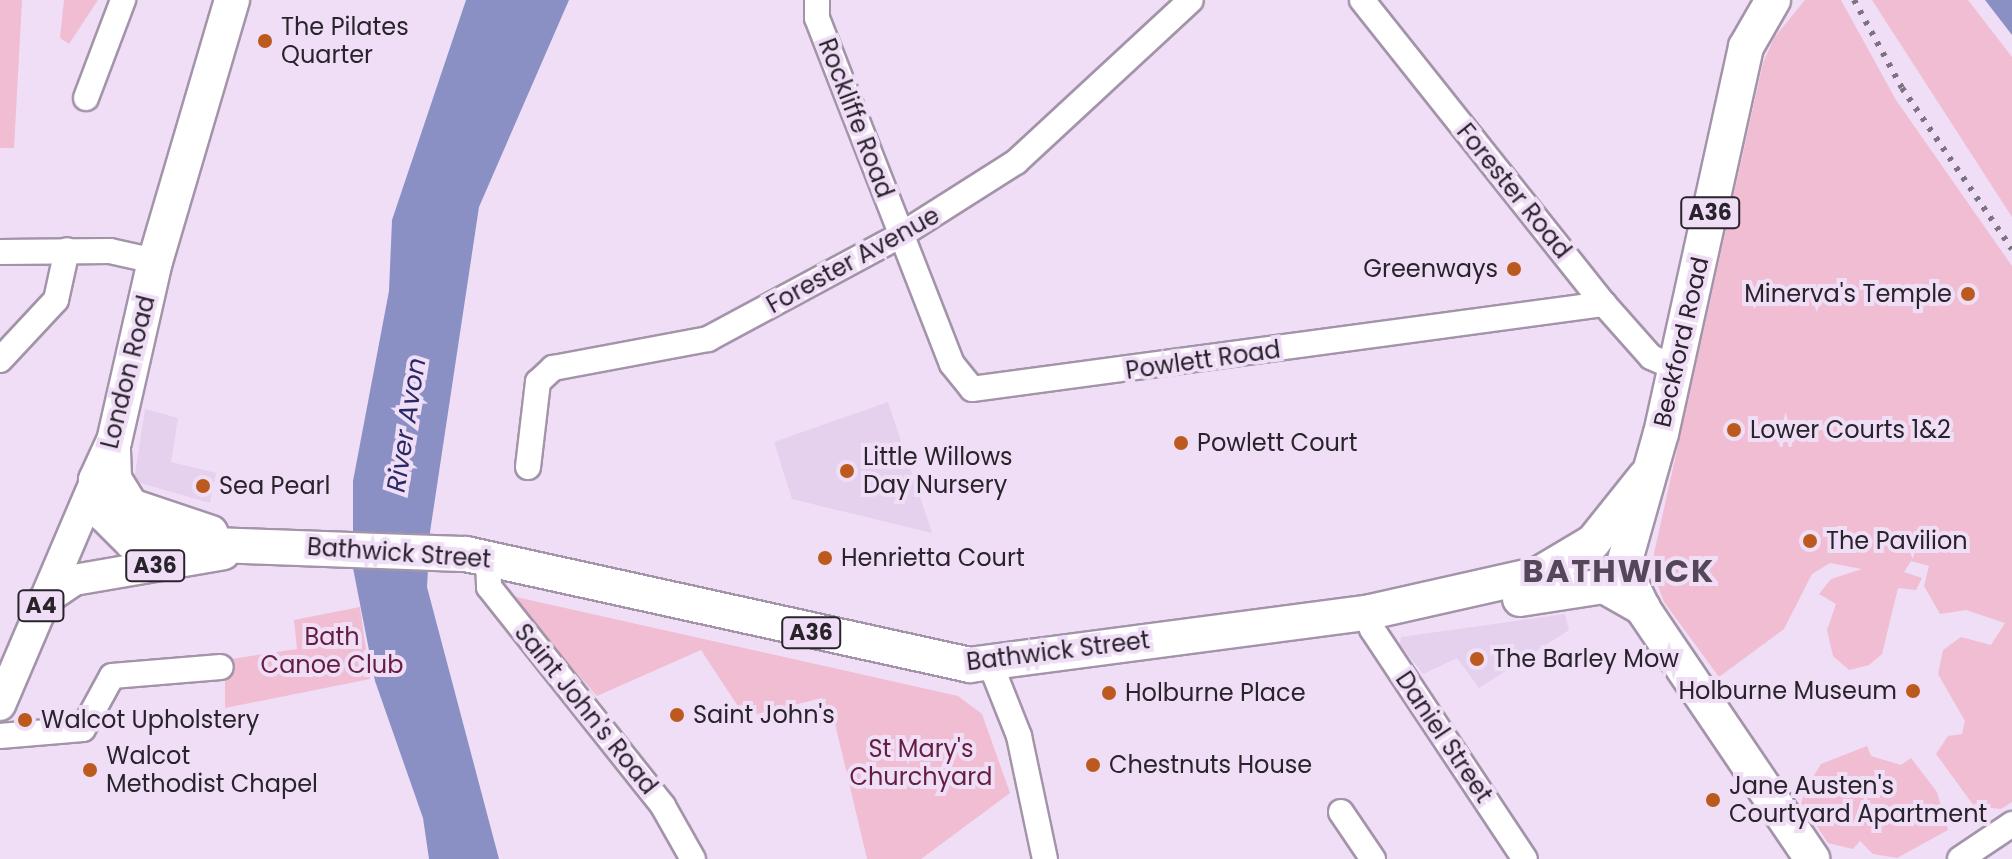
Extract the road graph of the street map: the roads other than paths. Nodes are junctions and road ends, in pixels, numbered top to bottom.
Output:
1 (123, 0) edge
2 (218, 0) edge
3 (232, 0) edge
4 (817, 0) edge
5 (1191, 0) edge
6 (1773, 0) edge
7 (1369, 2) edge
8 (208, 72) junction
9 (86, 98) dead end
10 (901, 235) junction
11 (67, 250) junction
12 (0, 252) edge
13 (155, 261) junction
14 (1604, 304) junction
15 (0, 360) edge
16 (1676, 368) junction
17 (1661, 433) junction
18 (114, 441) junction
19 (528, 467) dead end
20 (1645, 477) junction
21 (93, 496) junction
22 (131, 506) junction
23 (273, 546) junction
24 (488, 557) junction
25 (1625, 588) junction
26 (1468, 594) junction
27 (43, 601) junction
28 (1370, 612) junction
29 (990, 663) junction
30 (221, 667) dead end
31 (0, 705) edge
32 (0, 736) edge
33 (1341, 812) dead end
34 (2012, 824) edge
35 (1799, 855) edge
36 (693, 859) edge
37 (1045, 859) edge
38 (1373, 859) edge
39 (1525, 859) edge
40 (1960, 859) edge

1 - 9 street
2 - 8 highway, London Road / A4
3 - 8 highway, London Road / A4
4 - 10 street, Rockliffe Road
5 - 10 street, Forester Avenue
6 - 16 highway, Beckford Road / A36
7 - 14 street, Forester Road
8 - 13 highway, London Road / A4
10 - 14 street, Powlett Road
10 - 19 street, Forester Avenue
11 - 12 street
11 - 13 street
11 - 15 street
13 - 18 highway, London Road / A4
14 - 16 street, Forester Road
16 - 17 highway, Beckford Road / A36
17 - 20 highway, Beckford Road / A36
17 - 25 highway, A36
18 - 21 highway, London Road / A4
18 - 22 highway
20 - 25 highway, Beckford Road / A36
20 - 26 highway, Bathwick Street / A36
21 - 22 highway, A36
21 - 23 highway, A36
21 - 27 main road, London Road / A4
22 - 23 highway, A36
23 - 24 highway, Bathwick Street / A36
23 - 27 main road, A36
24 - 29 highway, Bathwick Street / A36
24 - 36 street, Saint John's Road
25 - 26 highway, Bathwick Street / A36
25 - 35 highway
26 - 28 highway, Bathwick Street / A36
27 - 31 main road, London Road / A4
28 - 29 highway, Bathwick Street / A36
28 - 39 street, Daniel Street
29 - 37 street
30 - 32 street
33 - 38 street
34 - 40 street

